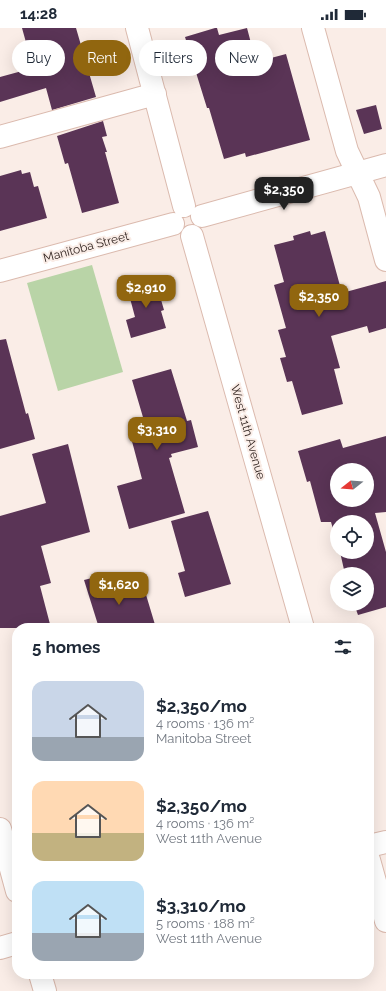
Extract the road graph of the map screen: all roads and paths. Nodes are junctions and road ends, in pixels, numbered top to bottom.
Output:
1 (137, 28) edge
2 (313, 28) edge
3 (155, 94) junction
4 (0, 137) edge
5 (386, 165) edge
6 (358, 173) junction
7 (193, 211) junction
8 (173, 224) junction
9 (192, 236) junction
10 (386, 260) edge
11 (0, 271) edge
12 (302, 623) edge
13 (0, 829) edge
14 (386, 842) edge
15 (374, 845) edge
16 (12, 873) edge
17 (374, 878) edge
18 (386, 921) edge
19 (12, 944) edge
20 (0, 948) edge
21 (41, 979) edge
22 (45, 991) edge

1 - 3 street
2 - 6 street
3 - 4 street
3 - 7 street
5 - 6 street
6 - 7 street
6 - 10 street
7 - 8 street
7 - 9 street
8 - 9 street
8 - 11 street, Manitoba Street
9 - 12 street, West 11th Avenue
13 - 16 street
14 - 15 street
17 - 18 street
19 - 20 street
21 - 22 street

